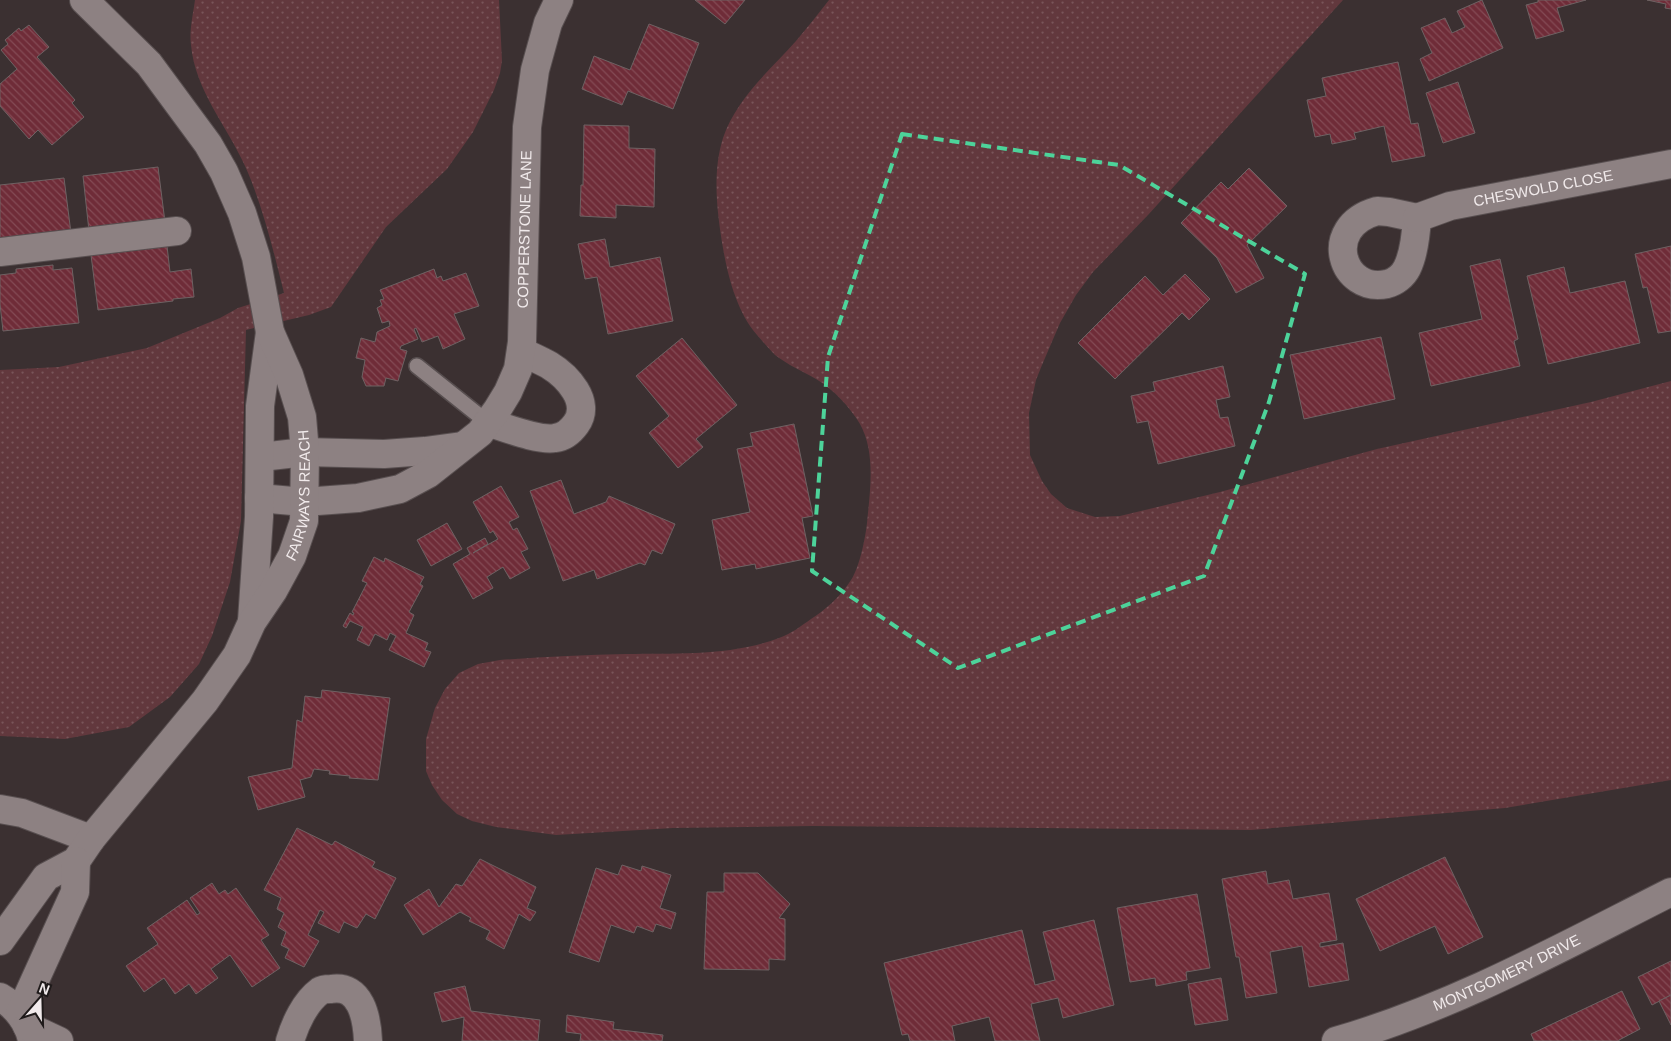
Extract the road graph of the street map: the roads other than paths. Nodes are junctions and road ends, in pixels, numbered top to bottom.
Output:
1 (84, 0) edge
2 (559, 0) edge
3 (1671, 164) edge
4 (1418, 218) dead end
5 (177, 231) dead end
6 (0, 252) edge
7 (270, 332) junction
8 (521, 351) junction
9 (417, 366) dead end
10 (487, 422) junction
11 (466, 445) junction
12 (305, 452) junction
13 (261, 457) junction
14 (259, 498) junction
15 (304, 502) junction
16 (252, 622) junction
17 (0, 809) edge
18 (91, 839) junction
19 (76, 861) junction
20 (1671, 892) edge
21 (0, 941) edge
22 (20, 1020) edge
23 (59, 1041) edge
24 (290, 1041) edge
25 (368, 1041) edge
26 (1336, 1041) edge

1 - 7 street, FAIRWAYS REACH
2 - 8 street, COPPERSTONE LANE
3 - 4 street, CHESWOLD CLOSE
5 - 6 street
7 - 12 street, FAIRWAYS REACH
7 - 13 street, FAIRWAYS REACH
8 - 10 street, COPPERSTONE LANE
8 - 10 street
9 - 10 lane
10 - 11 street, COPPERSTONE LANE
11 - 12 street
11 - 15 street, COPPERSTONE LANE
12 - 13 street
12 - 15 street, FAIRWAYS REACH
13 - 14 street, FAIRWAYS REACH
14 - 15 street, COPPERSTONE LANE
14 - 16 street, FAIRWAYS REACH
15 - 16 street, FAIRWAYS REACH
16 - 18 street, FAIRWAYS REACH
17 - 18 street
18 - 19 street, FAIRWAYS REACH
19 - 21 street, FAIRWAYS REACH
19 - 22 street
20 - 26 street, MONTGOMERY DRIVE
22 - 23 street
24 - 25 street

